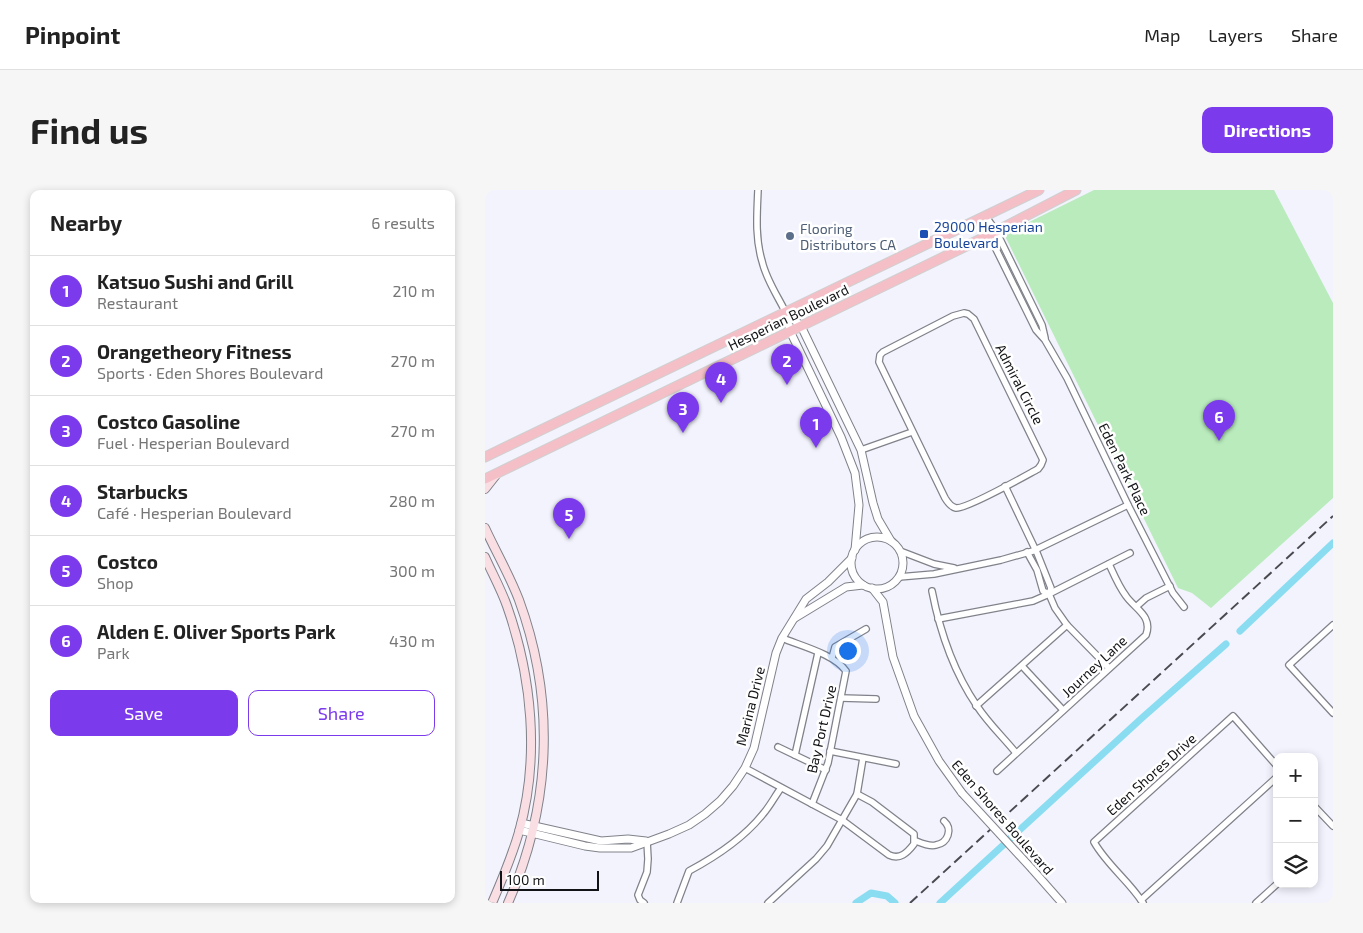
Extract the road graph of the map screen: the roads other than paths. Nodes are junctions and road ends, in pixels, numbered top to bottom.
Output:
1 (758, 190) edge
2 (1039, 190) edge
3 (1073, 191) edge
4 (986, 216) junction
5 (992, 233) junction
6 (785, 311) junction
7 (801, 326) junction
8 (790, 331) junction
9 (912, 432) junction
10 (861, 450) junction
11 (849, 455) junction
12 (485, 457) edge
13 (498, 472) junction
14 (485, 479) edge
15 (1005, 486) junction
16 (485, 489) edge
17 (1128, 505) junction
18 (485, 528) edge
19 (891, 541) junction
20 (855, 550) junction
21 (1035, 550) junction
22 (900, 551) junction
23 (1027, 552) junction
24 (1130, 554) dead end
25 (485, 557) edge
26 (852, 558) junction
27 (1109, 564) junction
28 (956, 569) junction
29 (899, 577) junction
30 (893, 584) junction
31 (863, 585) junction
32 (1170, 586) junction
33 (872, 588) junction
34 (932, 591) dead end
35 (1049, 594) junction
36 (883, 602) junction
37 (1137, 606) junction
38 (1184, 607) dead end
39 (795, 618) junction
40 (937, 619) junction
41 (1067, 625) junction
42 (1333, 625) edge
43 (866, 629) dead end
44 (782, 638) junction
45 (818, 653) junction
46 (832, 658) junction
47 (1022, 666) junction
48 (1109, 668) junction
49 (841, 698) junction
50 (876, 700) dead end
51 (976, 706) junction
52 (1063, 710) junction
53 (1333, 713) edge
54 (778, 747) dead end
55 (830, 751) junction
56 (1016, 753) junction
57 (795, 755) junction
58 (863, 758) junction
59 (1273, 761) edge
60 (896, 764) dead end
61 (745, 768) junction
62 (826, 770) junction
63 (997, 771) dead end
64 (1273, 781) edge
65 (781, 788) junction
66 (857, 794) junction
67 (812, 804) junction
68 (1318, 810) edge
69 (842, 820) junction
70 (944, 821) dead end
71 (1333, 826) edge
72 (520, 827) junction
73 (534, 829) junction
74 (647, 841) junction
75 (915, 841) junction
76 (1273, 888) edge
77 (1142, 902) edge
78 (492, 903) edge
79 (508, 903) edge
80 (644, 903) edge
81 (677, 903) edge
82 (768, 903) edge
83 (1062, 903) edge
84 (1256, 903) edge

1 - 6 street
2 - 4 main road, Hesperian Boulevard
3 - 5 main road, Hesperian Boulevard
4 - 5 street, Eden Park Place
4 - 6 main road, Hesperian Boulevard
5 - 7 main road, Hesperian Boulevard
5 - 17 street, Eden Park Place
6 - 7 street
6 - 8 street
6 - 12 main road, Hesperian Boulevard
7 - 8 main road, Hesperian Boulevard
7 - 10 street
8 - 11 street
8 - 13 main road, Hesperian Boulevard
9 - 10 street
9 - 15 street, Admiral Circle
9 - 15 street, Admiral Circle
10 - 11 street
10 - 19 street
11 - 20 street
13 - 14 main road, Hesperian Boulevard
13 - 16 main road
15 - 21 street
17 - 21 street
17 - 32 street, Eden Park Place
18 - 73 main road
19 - 20 street
19 - 22 street
20 - 26 street
21 - 23 street
21 - 35 street
22 - 28 street
22 - 29 street
23 - 28 street
23 - 35 street
24 - 27 street
25 - 72 main road
26 - 31 street
26 - 39 street, Marina Drive
27 - 35 street
27 - 37 street, Journey Lane
28 - 29 street
29 - 30 street
30 - 33 street
30 - 36 street
31 - 33 street
31 - 39 street, Marina Drive
32 - 37 street
32 - 38 street, Eden Park Place
33 - 36 street, Eden Shores Boulevard
34 - 40 street
35 - 40 street
35 - 41 street
36 - 83 street, Eden Shores Boulevard, bridge
37 - 48 street, Journey Lane
39 - 44 street, Marina Drive
40 - 51 street
41 - 47 street
41 - 48 street
42 - 53 street
43 - 46 street
44 - 45 street
44 - 61 street, Marina Drive
45 - 46 street
45 - 57 street
46 - 49 street, Bay Port Drive
47 - 51 street
47 - 52 street
48 - 52 street, Journey Lane
49 - 50 street
49 - 55 street, Bay Port Drive
51 - 56 street
52 - 56 street, Journey Lane
54 - 57 street
55 - 58 street
55 - 62 street, Bay Port Drive
56 - 63 street, Journey Lane
57 - 62 street
58 - 60 street
58 - 66 street
59 - 77 street, Eden Shores Drive
61 - 65 street
61 - 74 street, Marina Drive
62 - 67 street, Bay Port Drive
64 - 77 street
65 - 67 street
65 - 81 street
66 - 69 street
66 - 75 street
67 - 69 street
68 - 71 street
69 - 75 street
69 - 82 street
70 - 75 street
72 - 73 street, Marina Drive
72 - 78 main road
73 - 74 street, Marina Drive
73 - 79 main road
74 - 80 street
76 - 84 street

